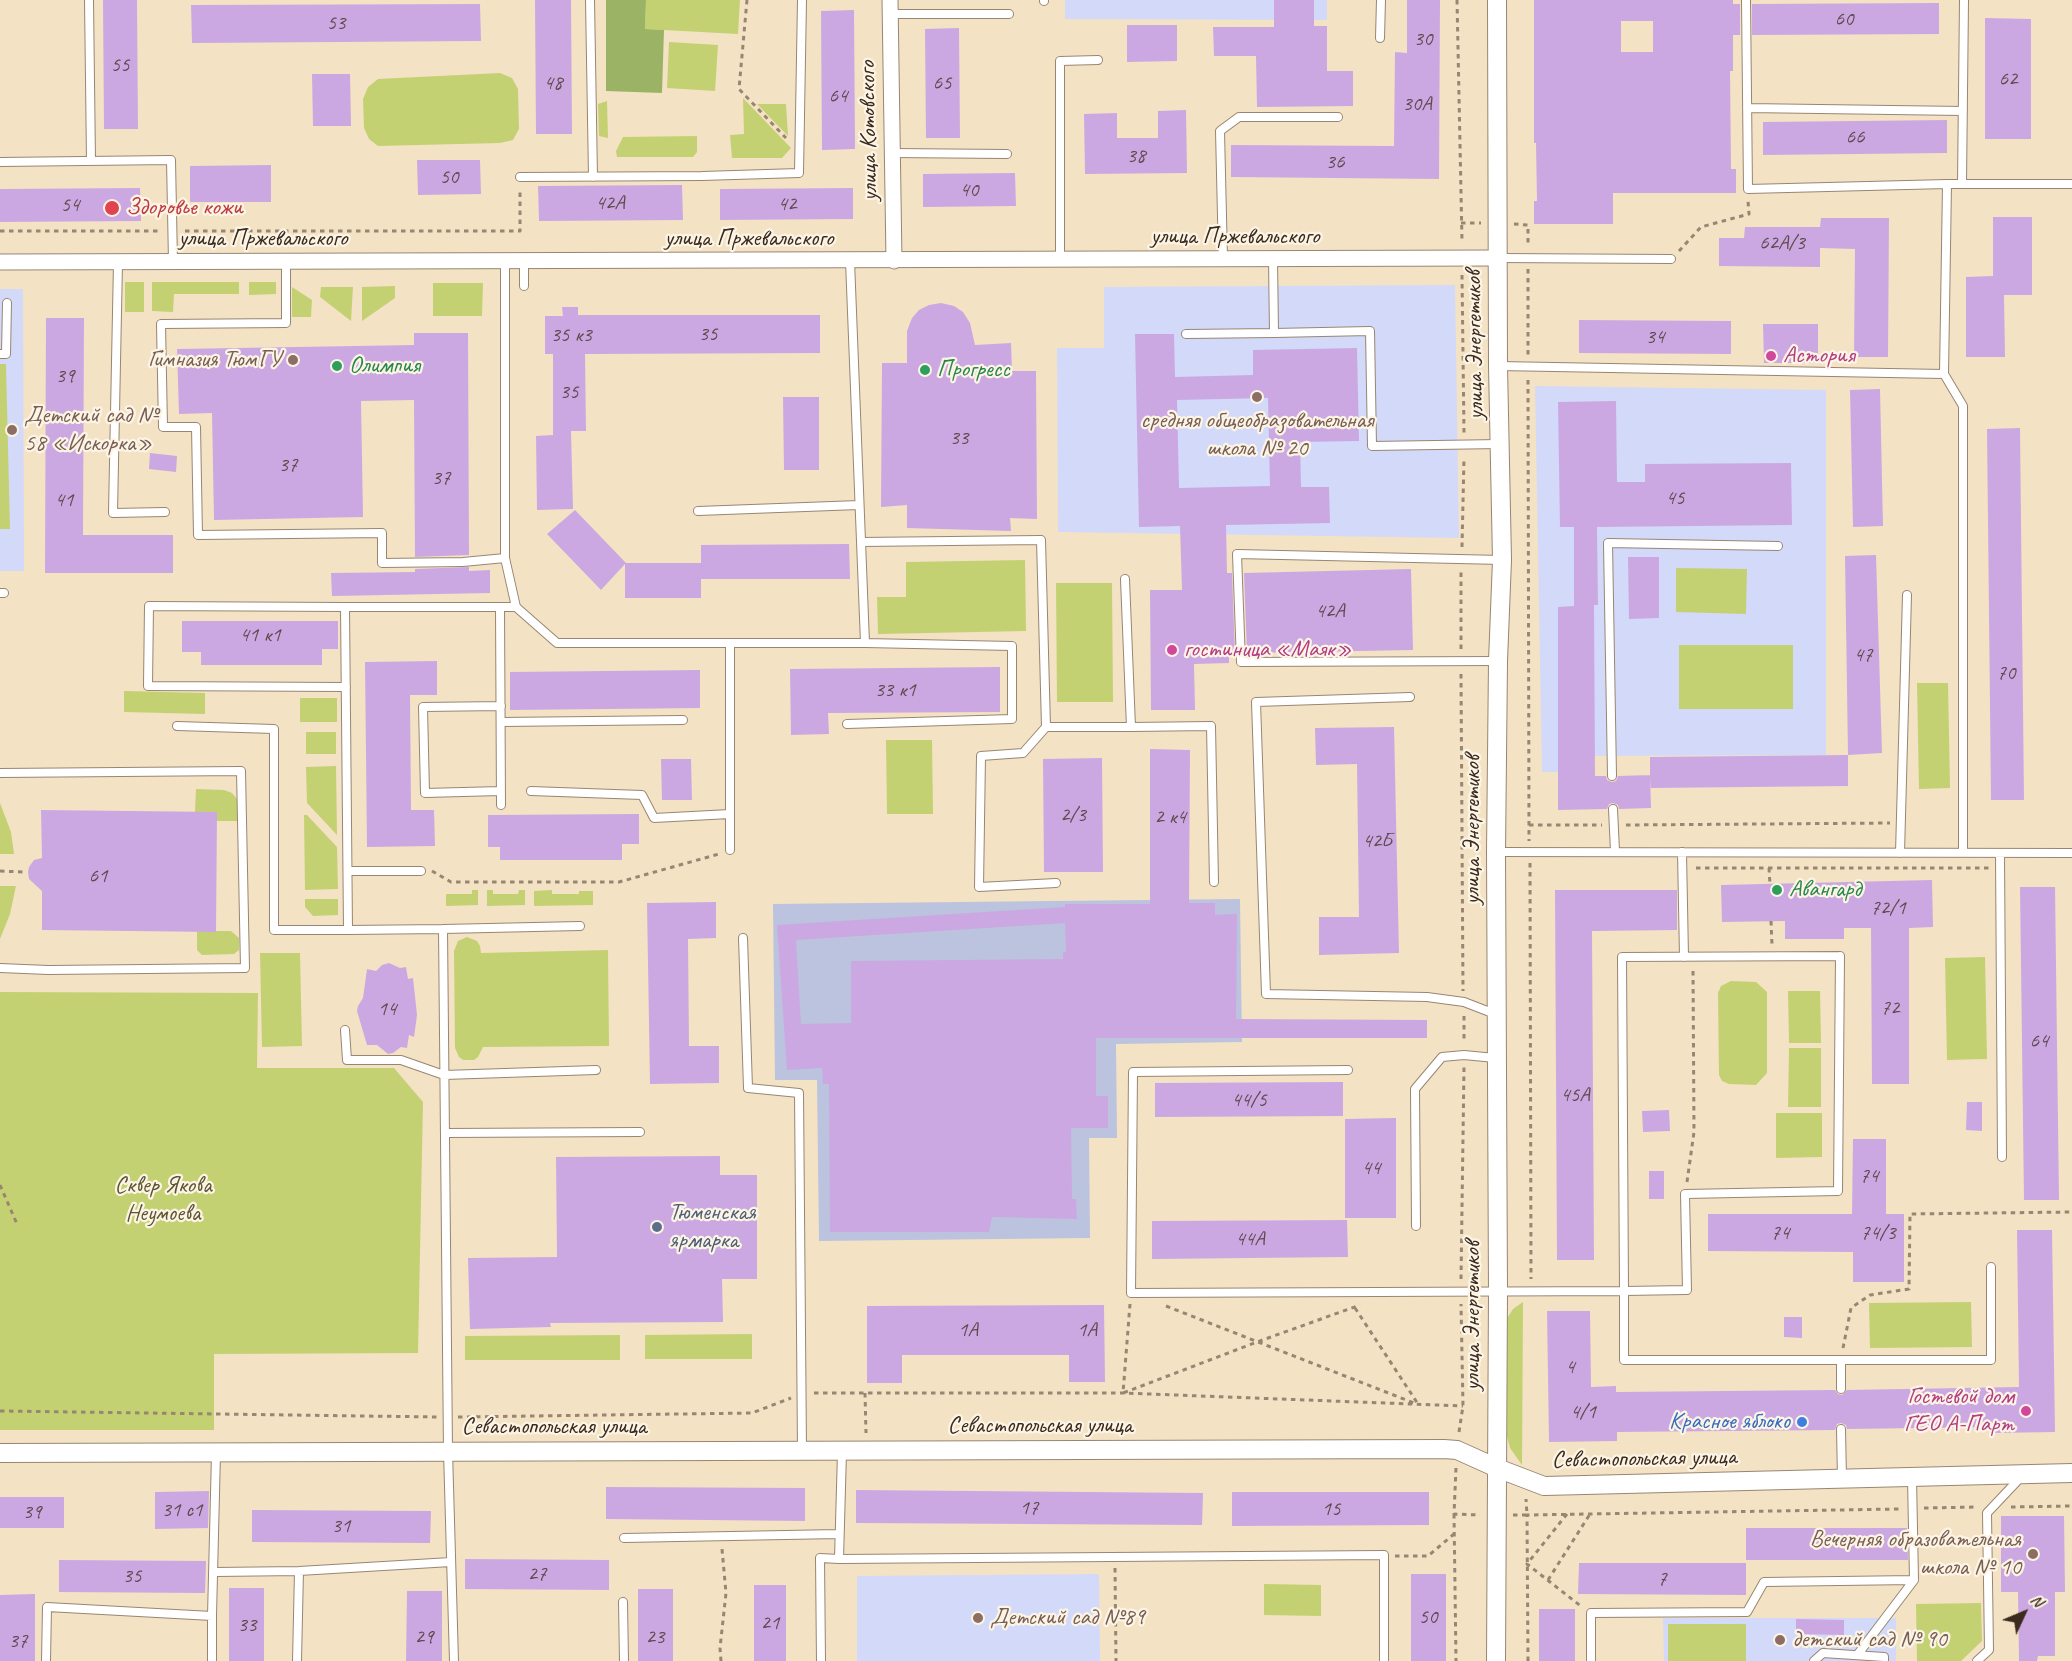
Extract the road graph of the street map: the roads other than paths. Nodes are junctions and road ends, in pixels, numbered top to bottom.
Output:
1 (89, 0) edge
2 (590, 0) edge
3 (802, 0) edge
4 (1381, 0) edge
5 (1497, 0) edge
6 (1746, 0) edge
7 (1964, 0) edge
8 (890, 7) edge
9 (1009, 14) dead end
10 (1380, 38) dead end
11 (1098, 60) dead end
12 (1747, 108) junction
13 (1963, 111) junction
14 (1338, 117) dead end
15 (892, 153) junction
16 (1007, 154) dead end
17 (91, 161) junction
18 (0, 162) edge
19 (520, 177) road end
20 (593, 177) junction
21 (1947, 184) junction
22 (1962, 184) junction
23 (2072, 184) edge
24 (1498, 258) junction
25 (1273, 259) junction
26 (1671, 259) road end
27 (1060, 260) junction
28 (1223, 260) junction
29 (850, 261) junction
30 (894, 261) junction
31 (0, 262) edge
32 (118, 262) junction
33 (173, 262) junction
34 (285, 262) junction
35 (505, 262) junction
36 (524, 262) junction
37 (524, 286) dead end
38 (7, 303) dead end
39 (1274, 333) junction
40 (1186, 334) dead end
41 (0, 354) edge
42 (1498, 366) junction
43 (1944, 374) junction
44 (1501, 444) junction
45 (860, 505) junction
46 (698, 510) dead end
47 (165, 512) dead end
48 (861, 542) junction
49 (1778, 546) dead end
50 (505, 558) junction
51 (1502, 561) junction
52 (1125, 579) dead end
53 (1907, 595) dead end
54 (345, 607) junction
55 (500, 607) junction
56 (516, 607) junction
57 (865, 643) junction
58 (730, 644) junction
59 (1498, 661) junction
60 (346, 687) junction
61 (1410, 697) dead end
62 (501, 706) junction
63 (683, 720) dead end
64 (501, 722) junction
65 (847, 724) dead end
66 (177, 726) dead end
67 (1046, 727) junction
68 (1131, 727) junction
69 (0, 773) edge
70 (1612, 776) dead end
71 (501, 791) junction
72 (531, 791) dead end
73 (501, 805) dead end
74 (1613, 809) dead end
75 (730, 814) junction
76 (730, 850) road end
77 (1615, 851) junction
78 (1496, 852) junction
79 (1682, 852) junction
80 (1900, 853) junction
81 (1963, 853) junction
82 (2000, 853) junction
83 (2072, 853) edge
84 (348, 871) junction
85 (421, 871) road end
86 (1214, 882) dead end
87 (1056, 883) dead end
88 (580, 926) dead end
89 (443, 929) junction
90 (348, 930) junction
91 (743, 938) dead end
92 (1684, 957) junction
93 (0, 968) edge
94 (1497, 1015) junction
95 (345, 1030) dead end
96 (1497, 1058) junction
97 (596, 1070) dead end
98 (1348, 1070) dead end
99 (444, 1075) junction
100 (640, 1132) dead end
101 (445, 1133) junction
102 (2002, 1157) dead end
103 (1416, 1226) dead end
104 (1991, 1267) dead end
105 (1498, 1292) junction
106 (1624, 1292) junction
107 (1840, 1360) junction
108 (1841, 1389) dead end
109 (1841, 1430) dead end
110 (802, 1450) junction
111 (842, 1450) junction
112 (448, 1451) junction
113 (216, 1452) junction
114 (0, 1453) edge
115 (1497, 1468) junction
116 (2072, 1473) edge
117 (2024, 1474) junction
118 (1912, 1477) junction
119 (1842, 1479) junction
120 (839, 1534) junction
121 (624, 1538) dead end
122 (838, 1559) junction
123 (451, 1562) junction
124 (299, 1571) junction
125 (215, 1572) junction
126 (1914, 1581) junction
127 (623, 1602) dead end
128 (212, 1616) junction
129 (1858, 1654) junction
130 (46, 1661) edge
131 (212, 1661) edge
132 (297, 1661) edge
133 (454, 1661) edge
134 (624, 1661) edge
135 (821, 1661) edge
136 (1384, 1661) edge
137 (1496, 1661) edge
138 (1591, 1661) edge
139 (1814, 1661) edge
140 (1884, 1661) edge
141 (1977, 1661) edge

1 - 17 lane
2 - 20 lane
3 - 20 lane
4 - 10 lane
5 - 24 street, улица Энергетиков
6 - 12 lane
7 - 13 lane
8 - 9 lane
8 - 15 street, улица Котовского
11 - 27 lane
12 - 13 lane
12 - 21 lane
13 - 22 lane
14 - 28 lane
15 - 16 lane
15 - 30 street, улица Котовского
17 - 18 lane
17 - 33 lane
19 - 20 lane
21 - 22 lane
21 - 43 lane
22 - 23 lane
24 - 25 street, улица Пржевальского
24 - 26 lane
24 - 42 street, улица Энергетиков
25 - 28 street, улица Пржевальского
25 - 39 lane
27 - 28 street, улица Пржевальского
27 - 30 street, улица Пржевальского
29 - 30 street, улица Пржевальского
29 - 36 street, улица Пржевальского
29 - 45 lane
31 - 32 street, улица Пржевальского
32 - 33 street, улица Пржевальского
32 - 47 lane
33 - 34 street, улица Пржевальского
34 - 35 street, улица Пржевальского
34 - 50 lane
35 - 36 street, улица Пржевальского
35 - 50 lane
36 - 37 lane
38 - 41 lane
39 - 40 lane
39 - 44 lane
42 - 43 lane
42 - 44 street, улица Энергетиков
43 - 81 lane
44 - 51 street, улица Энергетиков
45 - 46 lane
45 - 48 lane
48 - 57 lane
48 - 67 lane
49 - 70 lane
50 - 56 lane
51 - 59 street, улица Энергетиков
51 - 59 lane
52 - 68 lane
53 - 80 lane
54 - 55 lane
54 - 60 lane
54 - 60 lane
55 - 56 lane
55 - 62 lane
56 - 58 lane
57 - 58 lane
57 - 65 lane
58 - 75 lane
59 - 78 street, улица Энергетиков
60 - 84 lane
61 - 94 lane
62 - 64 lane
62 - 71 lane
63 - 64 lane
64 - 71 lane
66 - 90 lane
67 - 68 lane
67 - 87 lane
68 - 86 lane
69 - 93 lane
71 - 73 lane
72 - 75 lane
74 - 77 lane
75 - 76 lane
77 - 78 lane
77 - 79 lane
78 - 94 street, улица Энергетиков
79 - 80 lane
79 - 92 lane
80 - 81 lane
81 - 82 lane
82 - 83 lane
82 - 102 lane
84 - 85 lane
84 - 90 lane
88 - 89 lane
89 - 90 lane
89 - 99 lane
91 - 110 lane
92 - 106 lane
92 - 106 lane
94 - 96 street, улица Энергетиков
95 - 99 lane
96 - 103 lane
96 - 105 street, улица Энергетиков
97 - 99 lane
98 - 105 lane
99 - 101 lane
100 - 101 lane
101 - 112 lane
104 - 107 lane
105 - 106 lane
105 - 115 street, улица Энергетиков
106 - 107 lane
107 - 108 lane
109 - 119 lane
110 - 111 street, Севастопольская улица
110 - 112 street, Севастопольская улица
111 - 115 street, Севастопольская улица
111 - 120 lane
112 - 113 street, Севастопольская улица
112 - 123 lane
113 - 114 street, Севастопольская улица
113 - 125 lane
115 - 119 street, Севастопольская улица
115 - 137 street, улица Энергетиков
116 - 117 street, Севастопольская улица
117 - 118 street, Севастопольская улица
117 - 141 lane
118 - 119 street, Севастопольская улица
118 - 126 lane
120 - 121 lane
120 - 122 lane
122 - 135 lane
122 - 136 lane
123 - 124 lane
123 - 133 lane
124 - 125 lane
124 - 132 lane
125 - 128 lane
126 - 129 lane
126 - 138 lane
127 - 134 lane
128 - 130 lane
128 - 131 lane
129 - 139 lane
129 - 140 lane

